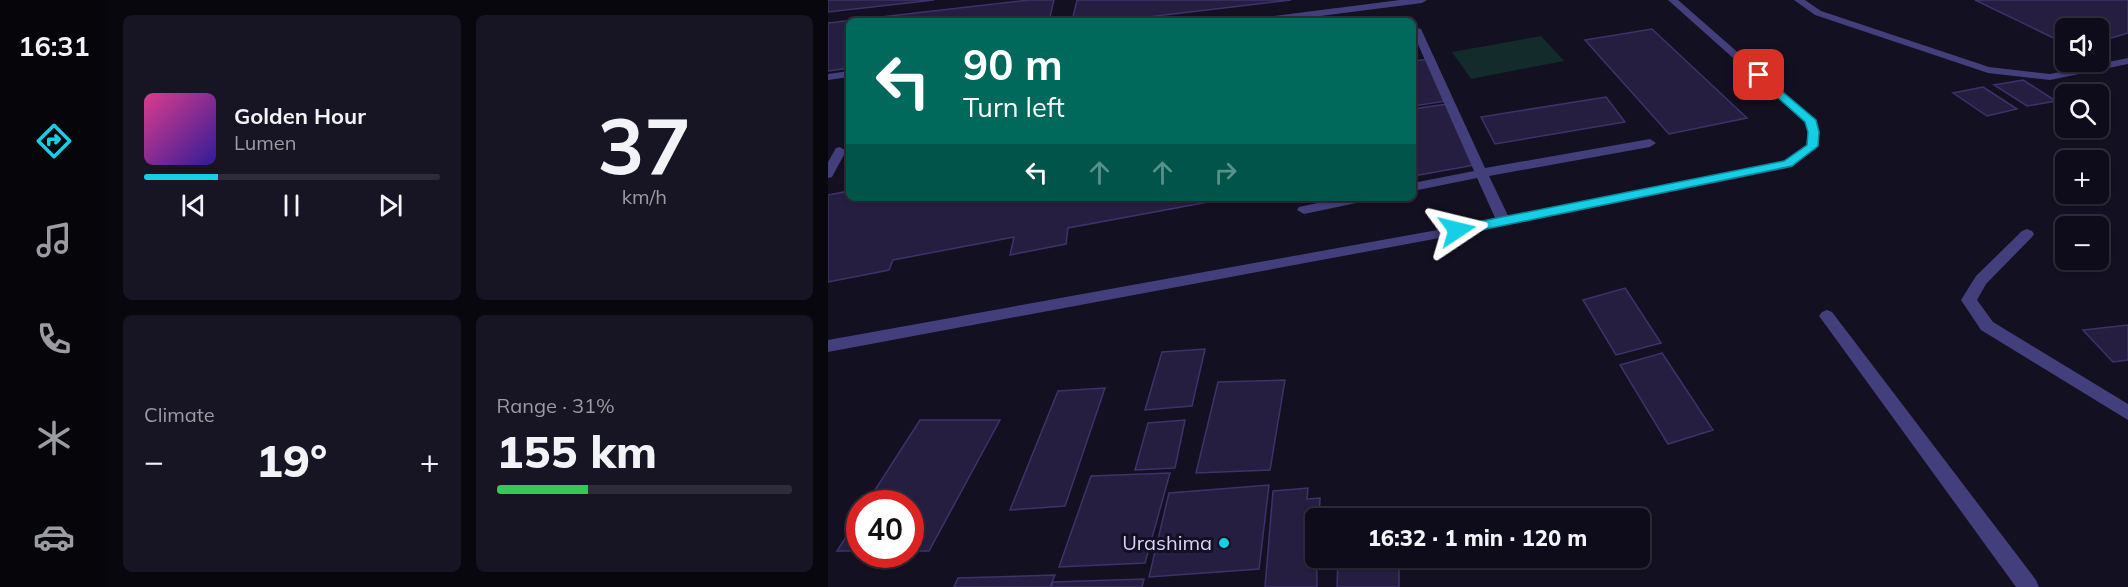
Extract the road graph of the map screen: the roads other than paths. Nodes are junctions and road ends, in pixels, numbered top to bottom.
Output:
1 (1422, 0) edge
2 (1673, 0) edge
3 (1799, 0) edge
4 (1282, 18) edge
5 (1416, 29) dead end
6 (2128, 61) edge
7 (846, 74) edge
8 (828, 77) edge
9 (1650, 143) dead end
10 (840, 151) dead end
11 (1481, 173) junction
12 (828, 174) edge
13 (1416, 186) edge
14 (1347, 201) edge
15 (1304, 210) dead end
16 (1504, 222) junction
17 (2027, 234) dead end
18 (1827, 316) dead end
19 (828, 346) edge
20 (2128, 412) edge
21 (2029, 587) edge

1 - 4 street
2 - 16 street
3 - 6 street
5 - 11 street
7 - 8 street
9 - 11 street
10 - 12 street
11 - 13 street
11 - 16 street
14 - 15 street
16 - 19 street
17 - 20 street
18 - 21 street

